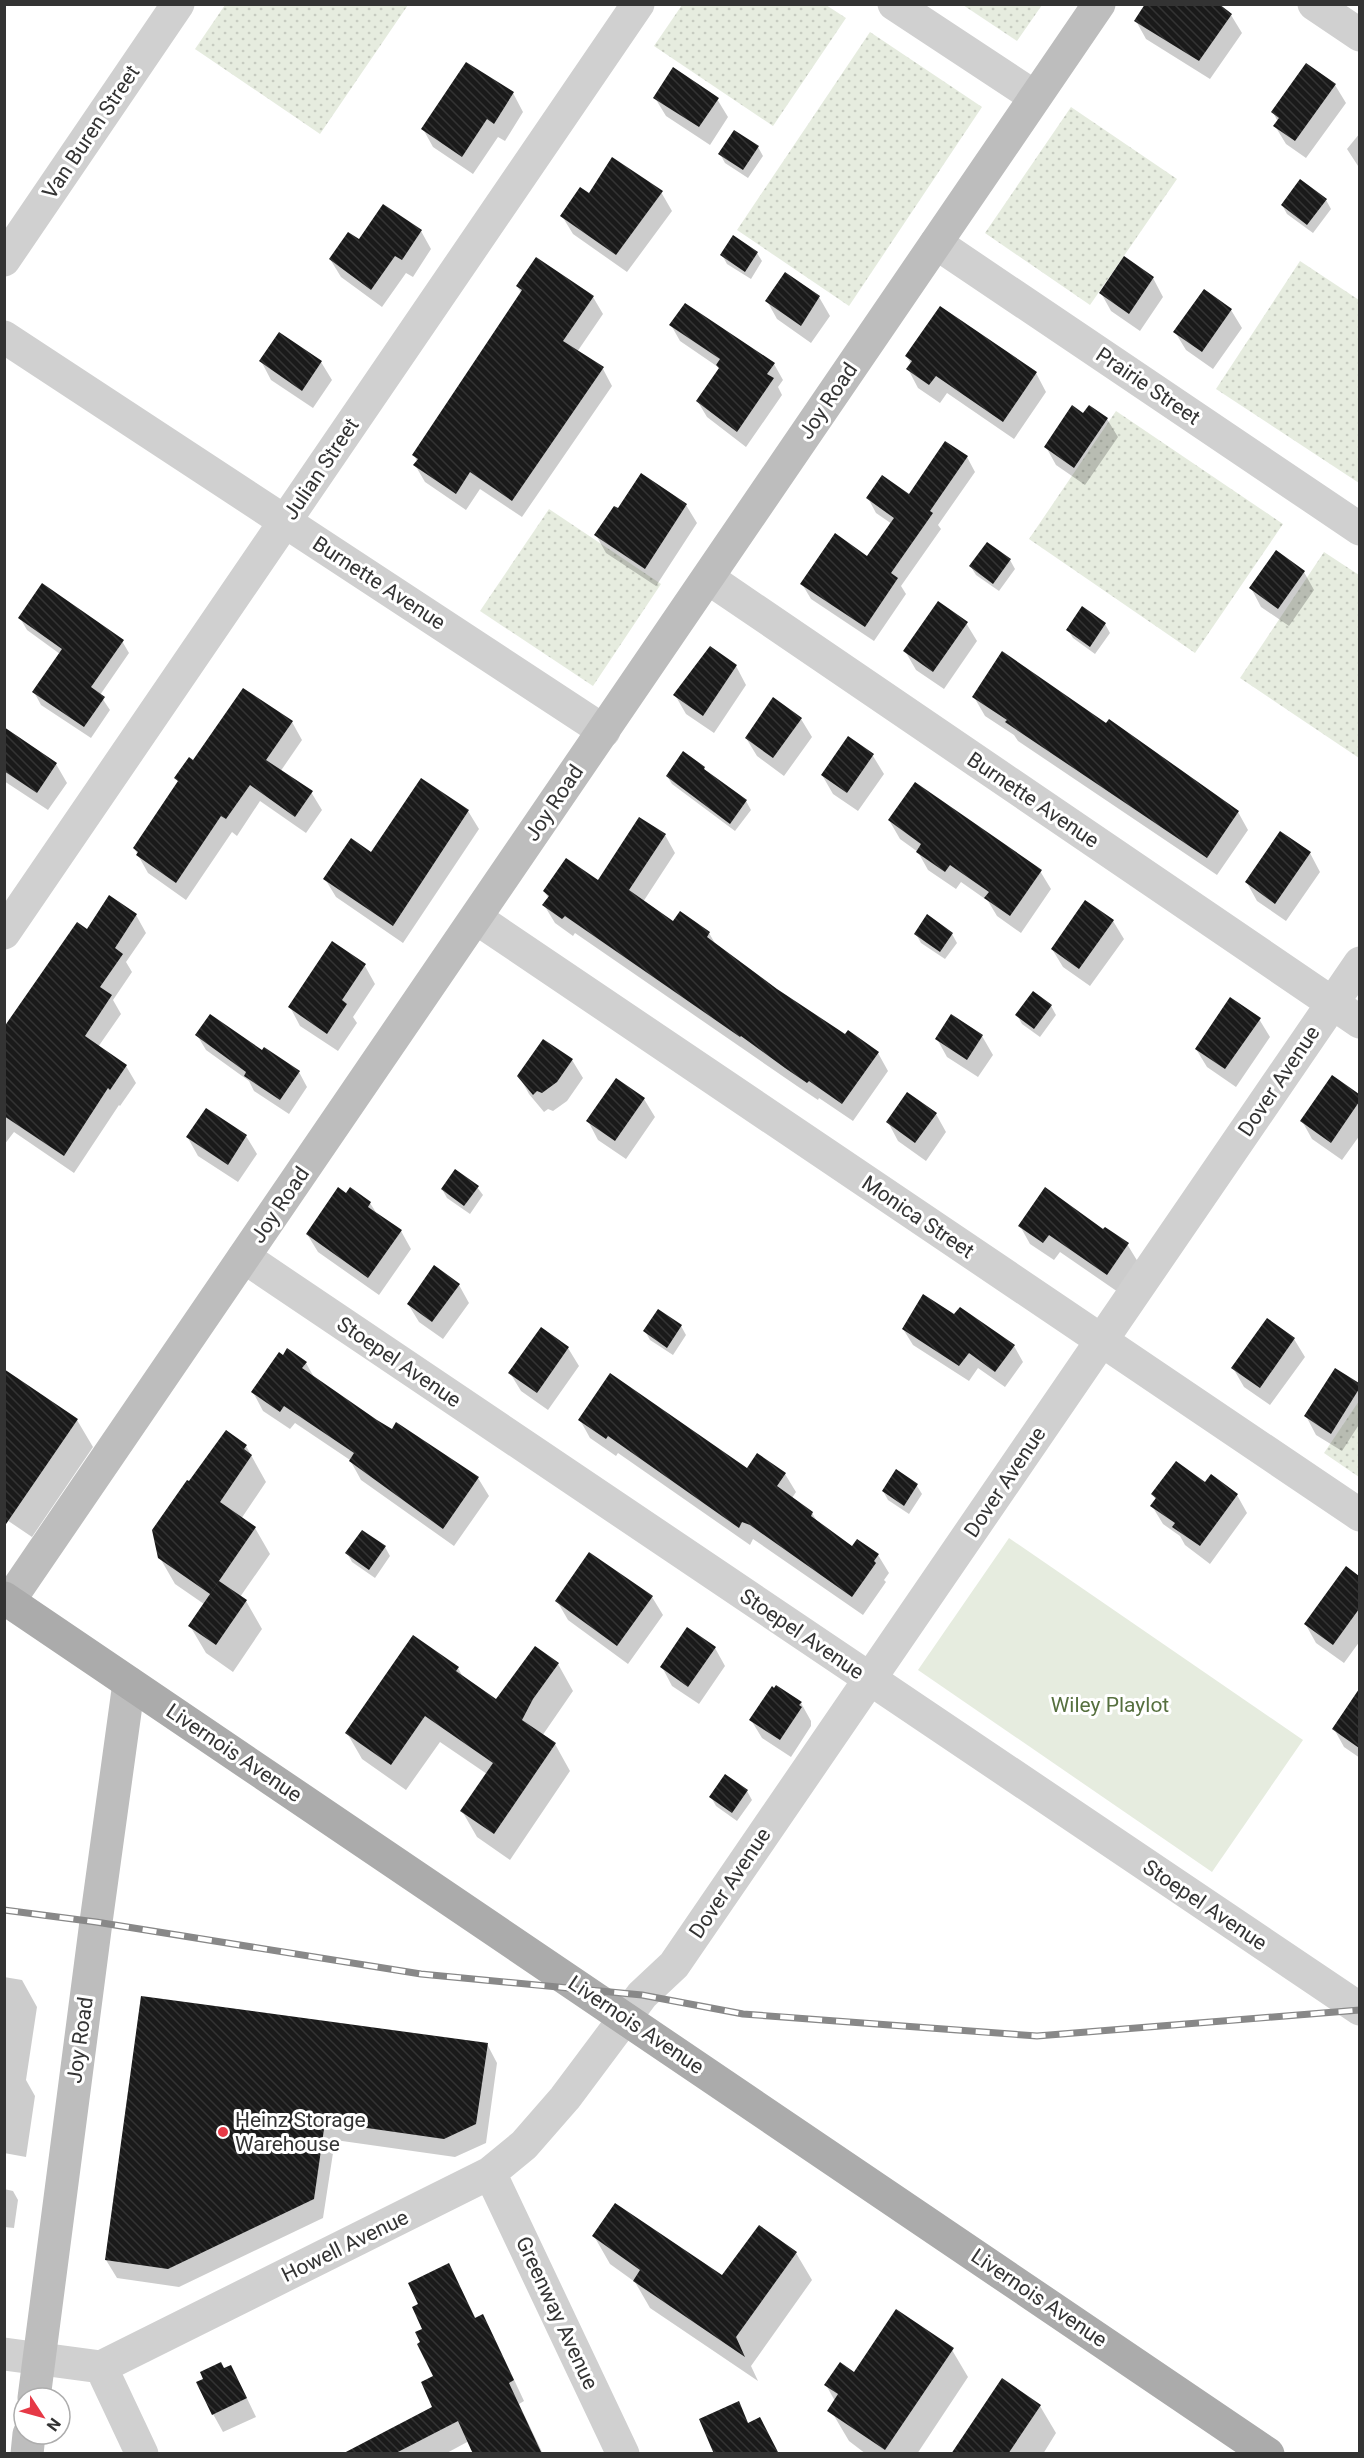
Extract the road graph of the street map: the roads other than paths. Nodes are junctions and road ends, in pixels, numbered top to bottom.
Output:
1 (178, 4) edge
2 (638, 4) edge
3 (894, 4) edge
4 (1099, 4) edge
5 (1314, 4) edge
6 (1359, 35) edge
7 (1035, 97) junction
8 (936, 243) junction
9 (4, 260) edge
10 (4, 337) edge
11 (285, 521) junction
12 (1359, 529) edge
13 (708, 578) junction
14 (604, 731) junction
15 (476, 918) junction
16 (4, 933) edge
17 (1359, 963) edge
18 (1332, 1003) junction
19 (1359, 1022) edge
20 (244, 1257) junction
21 (1101, 1341) junction
22 (1359, 1515) edge
23 (7, 1600) edge
24 (870, 1679) junction
25 (129, 1683) junction
26 (633, 2006) junction
27 (1359, 2009) edge
28 (490, 2173) junction
29 (4, 2354) edge
30 (39, 2359) junction
31 (101, 2367) junction
32 (36, 2386) edge
33 (142, 2454) edge
34 (623, 2454) edge
35 (1268, 2454) edge

1 - 9 street, Van Buren Street
2 - 11 street, Julian Street
3 - 7 street
4 - 7 street, Joy Road
5 - 6 street
7 - 8 street, Joy Road
8 - 12 street, Prairie Street
8 - 13 street, Joy Road
10 - 11 street, Burnette Avenue
11 - 14 street, Burnette Avenue
11 - 16 street, Julian Street
13 - 14 street, Joy Road
13 - 18 street, Burnette Avenue
14 - 15 street, Joy Road
15 - 20 street, Joy Road
15 - 21 street, Monica Street
17 - 18 street, Dover Avenue
18 - 19 street, Burnette Avenue
18 - 21 street, Dover Avenue
20 - 23 street, Joy Road
20 - 24 street, Stoepel Avenue
21 - 22 street, Monica Street
21 - 24 street, Dover Avenue
23 - 25 main road, Livernois Avenue
24 - 26 street, Dover Avenue
24 - 27 street, Stoepel Avenue
25 - 26 main road, Livernois Avenue
25 - 30 street, Joy Road
26 - 28 street, Howell Avenue
26 - 35 main road, Livernois Avenue
28 - 31 street, Howell Avenue
28 - 34 street, Greenway Avenue
29 - 30 street
30 - 31 street
30 - 32 street, Joy Road
31 - 33 street

